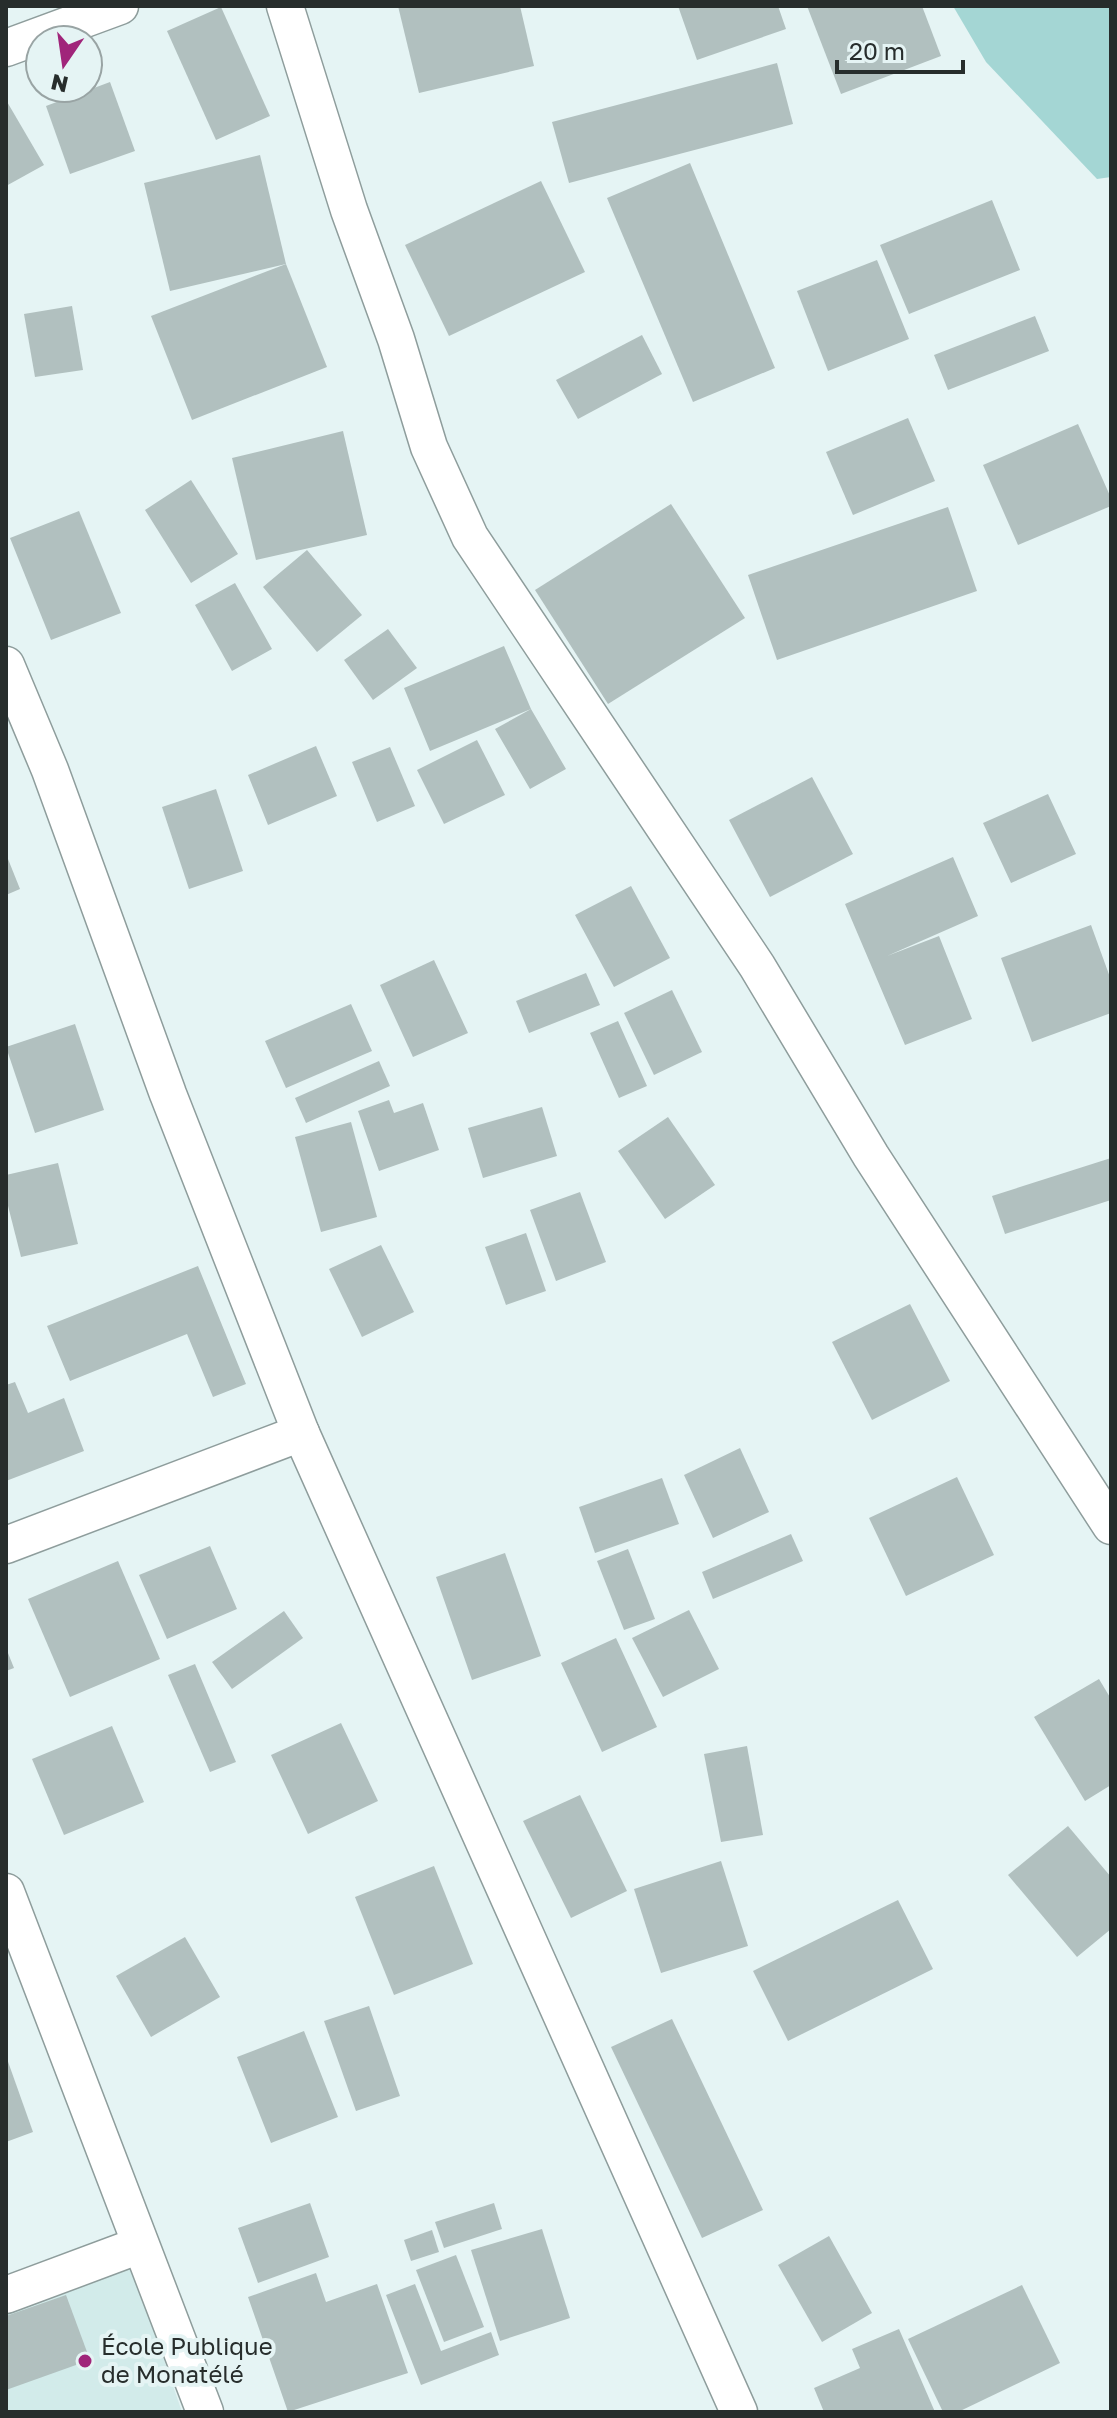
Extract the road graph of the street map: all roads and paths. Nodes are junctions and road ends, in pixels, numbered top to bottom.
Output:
1 (120, 6) edge
2 (285, 6) edge
3 (6, 48) edge
4 (6, 665) edge
5 (301, 1433) junction
6 (1111, 1526) edge
7 (6, 1545) edge
8 (6, 1892) edge
9 (140, 2245) junction
10 (6, 2295) edge
11 (205, 2412) edge
12 (739, 2412) edge

1 - 3 street
2 - 6 street
4 - 5 street
5 - 7 street
5 - 12 street
8 - 9 street
9 - 10 street
9 - 11 street

